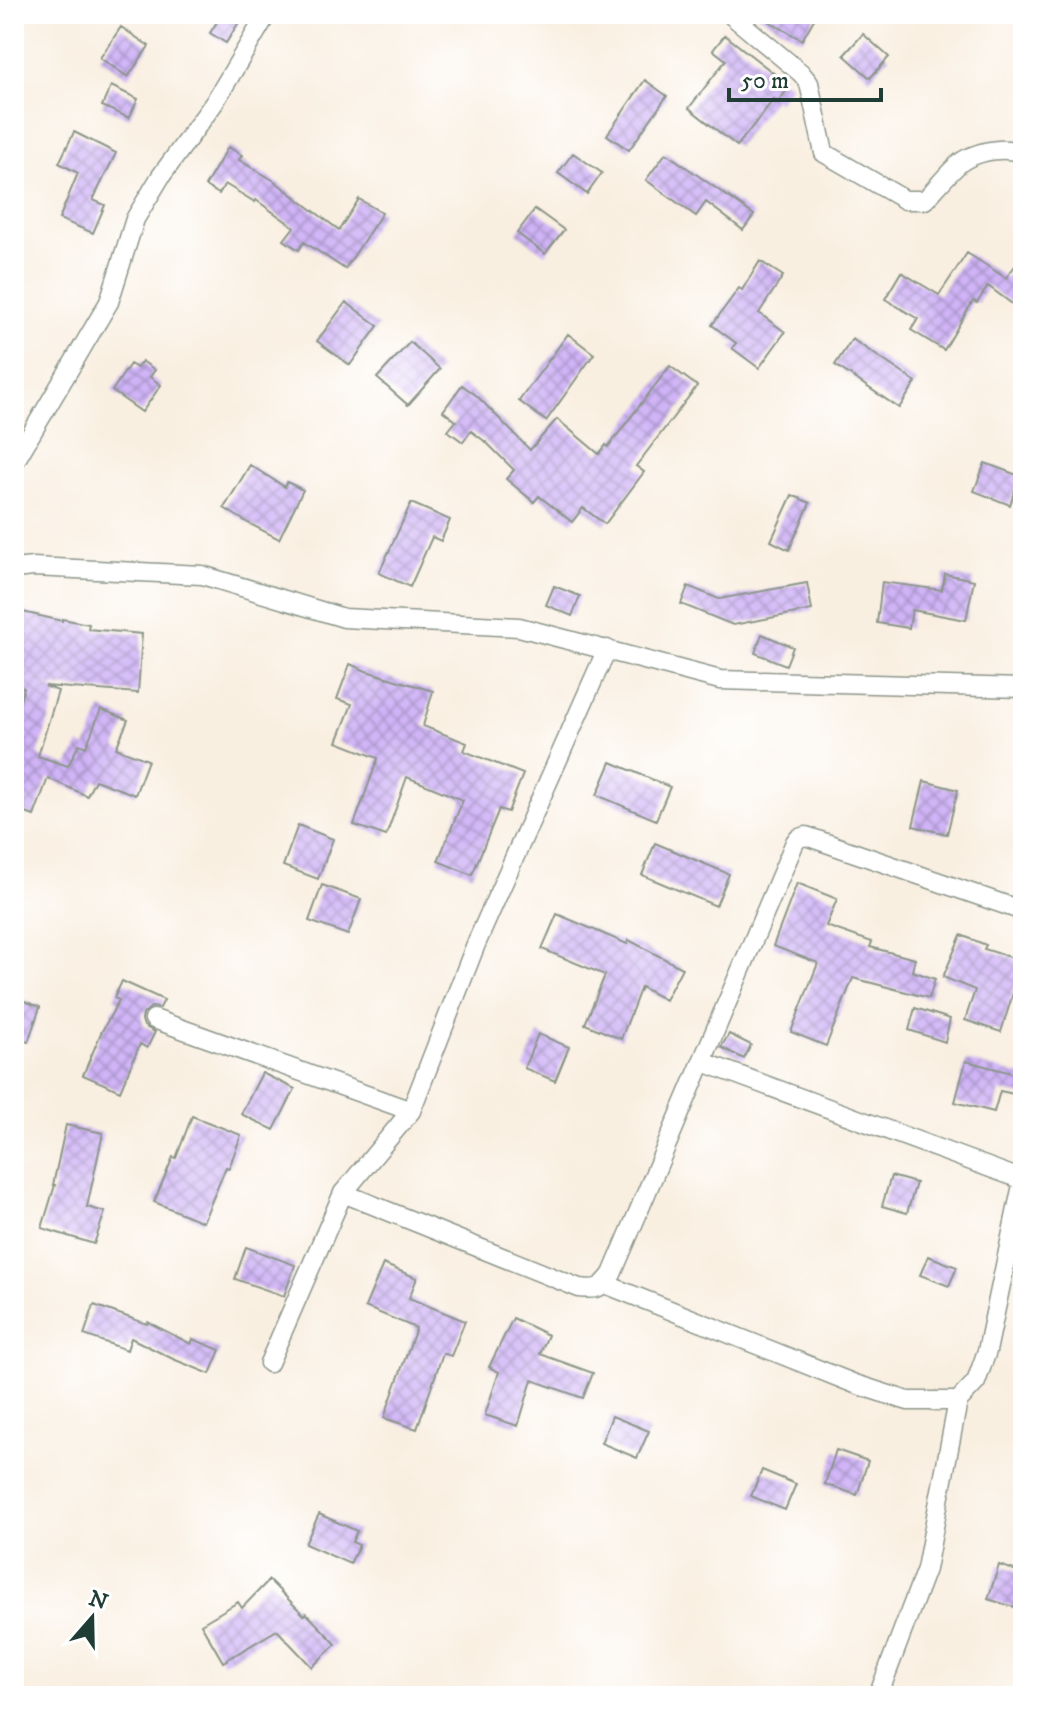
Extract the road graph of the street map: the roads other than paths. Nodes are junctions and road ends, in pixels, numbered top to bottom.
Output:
1 (267, 14) edge
2 (730, 14) edge
3 (1023, 153) edge
4 (14, 463) edge
5 (14, 569) edge
6 (607, 649) junction
7 (1023, 688) edge
8 (1023, 911) edge
9 (154, 1019) dead end
10 (703, 1062) junction
11 (411, 1111) junction
12 (343, 1193) junction
13 (605, 1284) junction
14 (269, 1363) dead end
15 (958, 1401) junction
16 (878, 1696) edge

1 - 4 street
2 - 3 street
5 - 6 street
6 - 7 street
6 - 11 street
8 - 10 street
9 - 11 street
10 - 13 street
10 - 15 street
11 - 12 street
12 - 13 street
12 - 14 street
13 - 15 street
15 - 16 street

